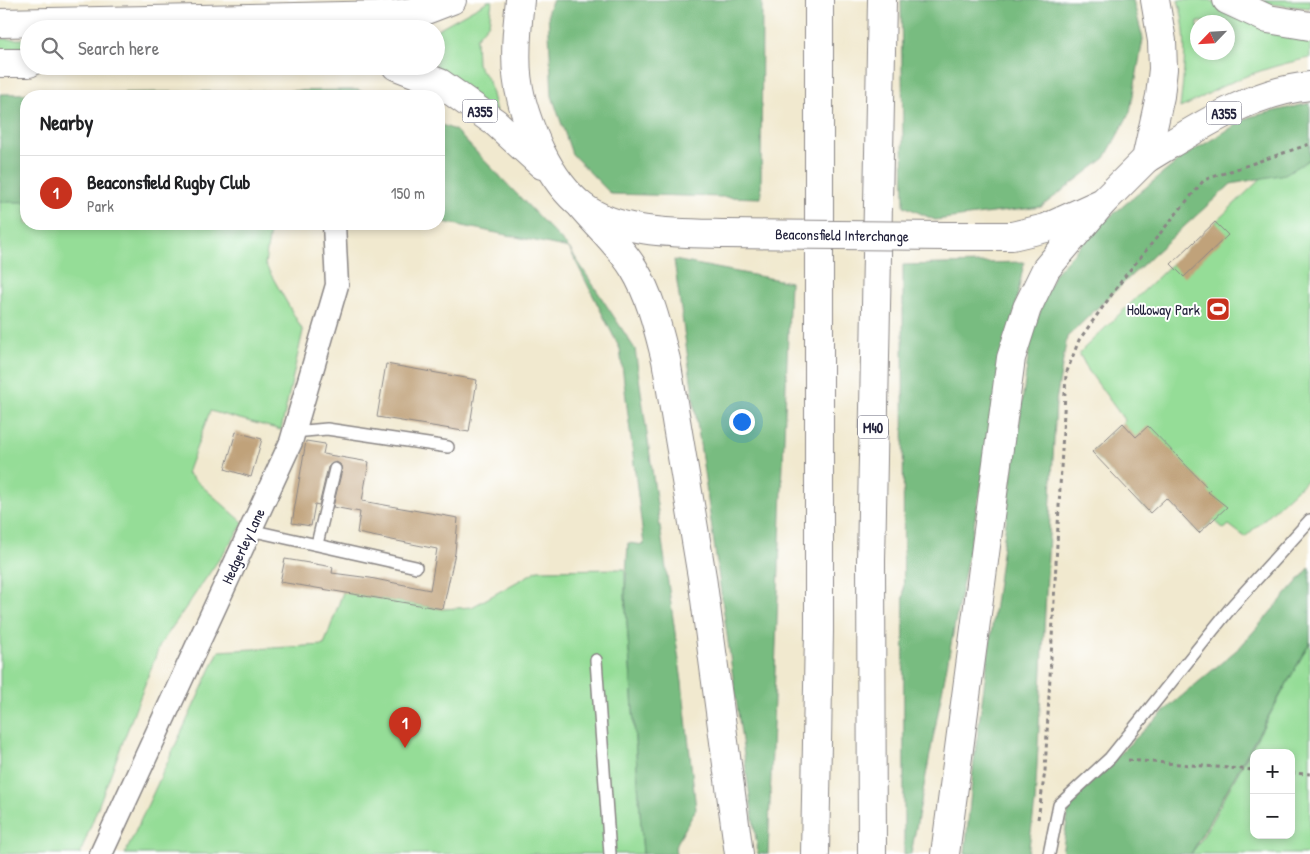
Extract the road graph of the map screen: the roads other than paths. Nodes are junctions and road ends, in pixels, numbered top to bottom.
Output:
1 (452, 0) edge
2 (520, 0) edge
3 (819, 0) edge
4 (882, 0) edge
5 (1155, 0) edge
6 (1227, 0) edge
7 (147, 20) edge
8 (0, 23) edge
9 (20, 23) edge
10 (1310, 26) edge
11 (0, 63) edge
12 (20, 63) edge
13 (419, 75) edge
14 (1310, 86) edge
15 (1146, 160) junction
16 (552, 175) junction
17 (1102, 202) junction
18 (582, 207) junction
19 (334, 230) edge
20 (294, 432) junction
21 (448, 447) dead end
22 (335, 470) dead end
23 (1310, 520) edge
24 (250, 530) junction
25 (317, 544) junction
26 (416, 567) dead end
27 (596, 660) dead end
28 (101, 854) edge
29 (610, 854) edge
30 (739, 854) edge
31 (815, 854) edge
32 (872, 854) edge
33 (945, 854) edge
34 (1049, 854) edge

1 - 7 main road
2 - 16 main road, Beaconsfield Interchange
3 - 31 main road
4 - 32 main road, M40
5 - 15 main road
6 - 10 main road
8 - 9 main road
11 - 12 main road
13 - 16 main road, A355
14 - 15 main road, A355
15 - 17 main road, Beaconsfield Interchange
16 - 18 main road, Beaconsfield Interchange
17 - 18 main road, Beaconsfield Interchange, bridge
17 - 33 main road
18 - 30 main road
19 - 20 street, Hedgerley Lane
20 - 21 lane
20 - 24 street, Hedgerley Lane
22 - 25 lane
23 - 34 lane
24 - 25 lane
24 - 28 street, Hedgerley Lane
25 - 26 lane
27 - 29 lane

